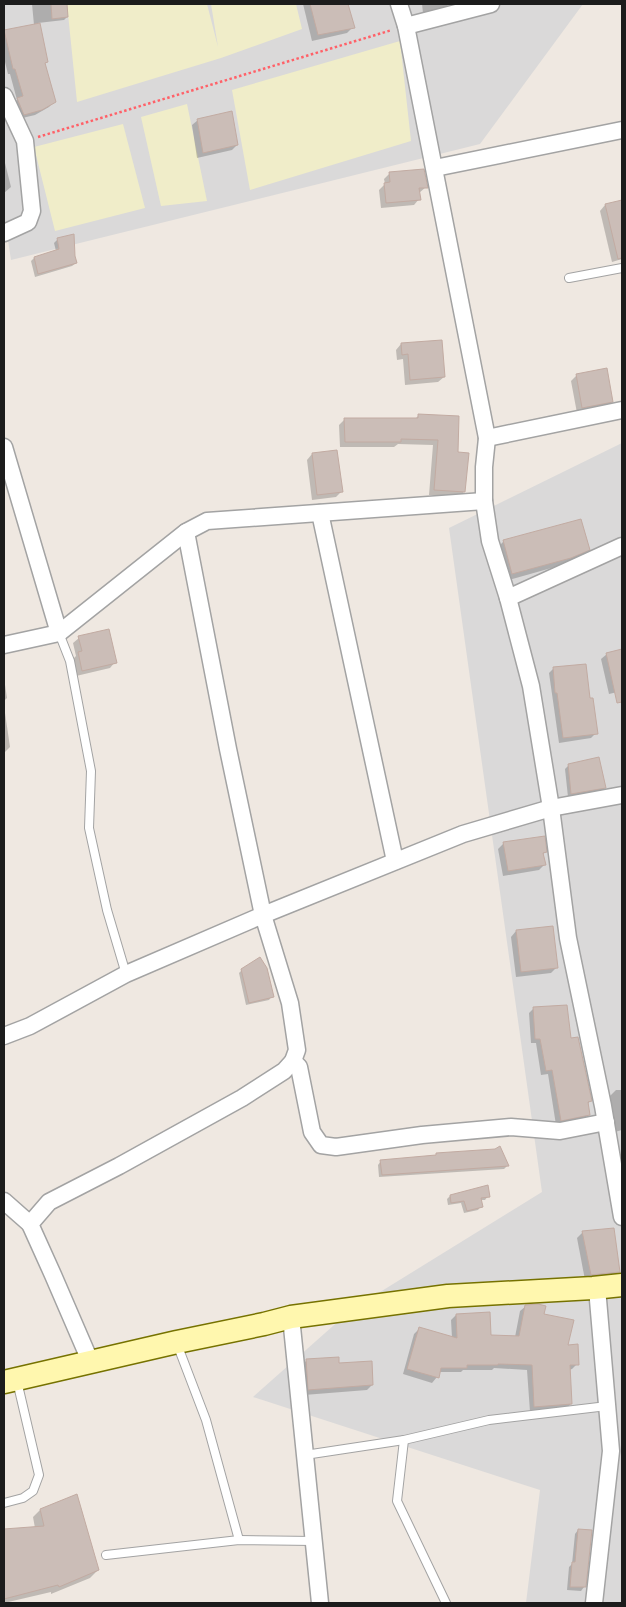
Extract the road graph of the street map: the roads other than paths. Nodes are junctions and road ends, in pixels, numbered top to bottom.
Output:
1 (399, 4) edge
2 (491, 4) edge
3 (406, 26) junction
4 (4, 96) edge
5 (622, 130) edge
6 (435, 168) junction
7 (4, 233) edge
8 (622, 268) edge
9 (569, 278) dead end
10 (622, 410) edge
11 (487, 438) junction
12 (4, 447) edge
13 (484, 501) junction
14 (320, 513) junction
15 (186, 532) junction
16 (622, 546) edge
17 (508, 598) junction
18 (60, 633) junction
19 (4, 645) edge
20 (622, 795) edge
21 (551, 808) junction
22 (395, 861) junction
23 (263, 915) junction
24 (126, 974) junction
25 (4, 1036) edge
26 (293, 1061) junction
27 (606, 1122) junction
28 (4, 1202) edge
29 (622, 1217) edge
30 (30, 1224) junction
31 (622, 1285) edge
32 (597, 1288) junction
33 (291, 1317) junction
34 (177, 1342) junction
35 (91, 1363) junction
36 (10, 1381) edge
37 (607, 1406) junction
38 (404, 1440) junction
39 (305, 1455) junction
40 (4, 1503) edge
41 (239, 1540) junction
42 (314, 1541) junction
43 (106, 1555) dead end
44 (320, 1603) edge
45 (446, 1603) edge
46 (594, 1603) edge

1 - 3 street
2 - 3 street
3 - 6 street
4 - 7 street
5 - 6 street
6 - 11 street
8 - 9 lane
10 - 11 street
11 - 13 street
12 - 18 street
13 - 14 street
13 - 17 street
14 - 15 street
14 - 22 street
15 - 18 street
15 - 23 street
16 - 17 street
17 - 21 street
18 - 19 street
18 - 24 lane
20 - 21 street
21 - 22 street
21 - 27 street
22 - 23 street
23 - 24 street
23 - 26 street
24 - 25 street
26 - 27 street
26 - 30 street
27 - 29 street
28 - 30 street
30 - 35 street
31 - 32 street
32 - 33 street
32 - 37 street
33 - 34 street
33 - 39 street
34 - 35 street
34 - 41 lane
35 - 36 street
36 - 40 lane
37 - 38 lane
37 - 46 street
38 - 39 lane
38 - 45 lane
39 - 42 street
41 - 42 lane
41 - 43 lane
42 - 44 street

